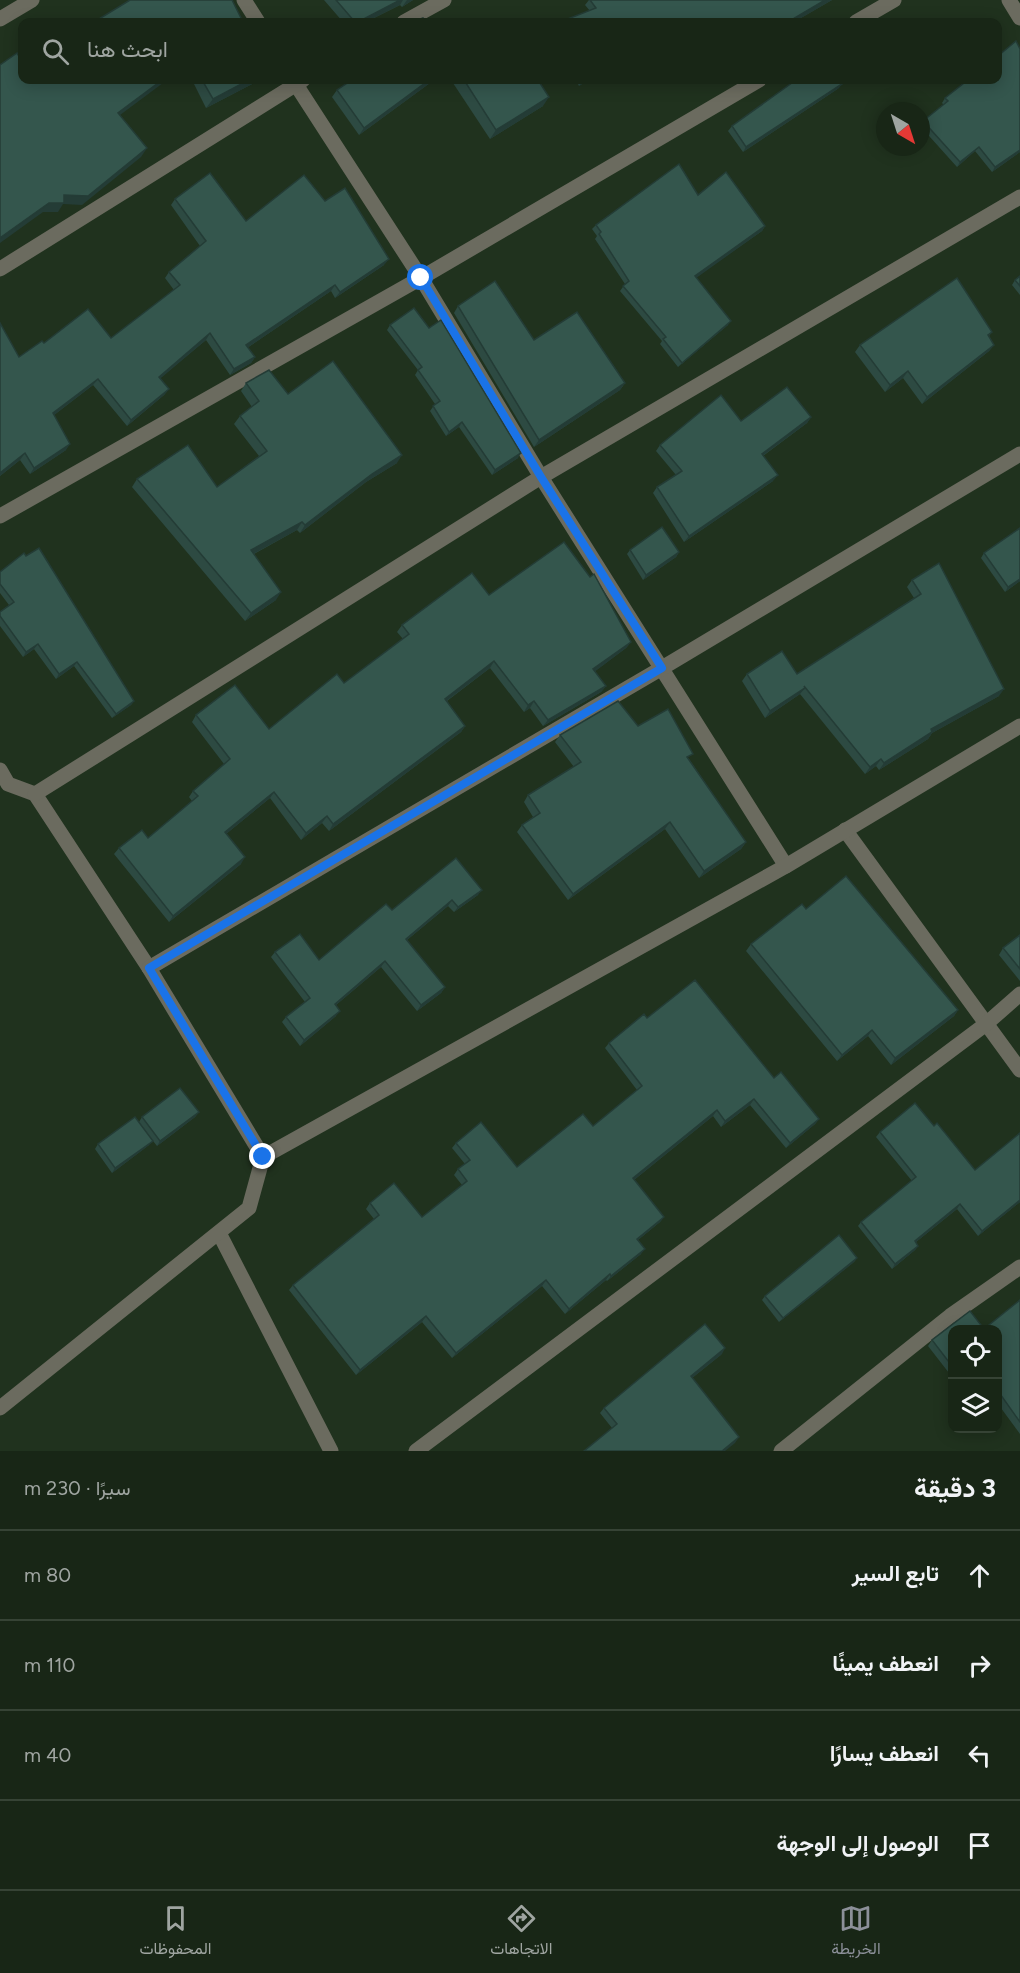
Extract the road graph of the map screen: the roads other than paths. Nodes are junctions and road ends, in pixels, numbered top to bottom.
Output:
1 (32, 0) edge
2 (244, 0) edge
3 (444, 0) edge
4 (894, 0) edge
5 (1009, 0) edge
6 (255, 18) edge
7 (411, 18) edge
8 (863, 18) edge
9 (1020, 18) edge
10 (0, 19) edge
11 (292, 84) edge
12 (299, 84) edge
13 (752, 84) edge
14 (1020, 197) edge
15 (0, 268) edge
16 (421, 278) junction
17 (1020, 454) edge
18 (541, 477) junction
19 (0, 516) edge
20 (662, 668) junction
21 (1020, 726) edge
22 (0, 770) edge
23 (4, 787) edge
24 (34, 794) junction
25 (845, 830) junction
26 (786, 866) junction
27 (149, 968) junction
28 (1020, 994) edge
29 (986, 1024) junction
30 (1020, 1070) edge
31 (263, 1157) junction
32 (219, 1233) junction
33 (1020, 1267) edge
34 (0, 1408) edge
35 (332, 1451) edge
36 (416, 1451) edge
37 (781, 1451) edge

1 - 10 street
2 - 6 street
3 - 7 street
4 - 8 street
5 - 9 street
11 - 15 street
12 - 16 street
13 - 16 street
14 - 18 street
16 - 18 street
16 - 19 street
17 - 20 street
18 - 20 street
18 - 24 street
20 - 26 street
20 - 27 street
21 - 25 street
22 - 23 street
23 - 24 street
24 - 27 street
25 - 26 street
25 - 29 street
26 - 31 street
27 - 31 street
28 - 29 street
29 - 30 street
29 - 36 street
31 - 32 street
32 - 34 street
32 - 35 street
33 - 37 street

